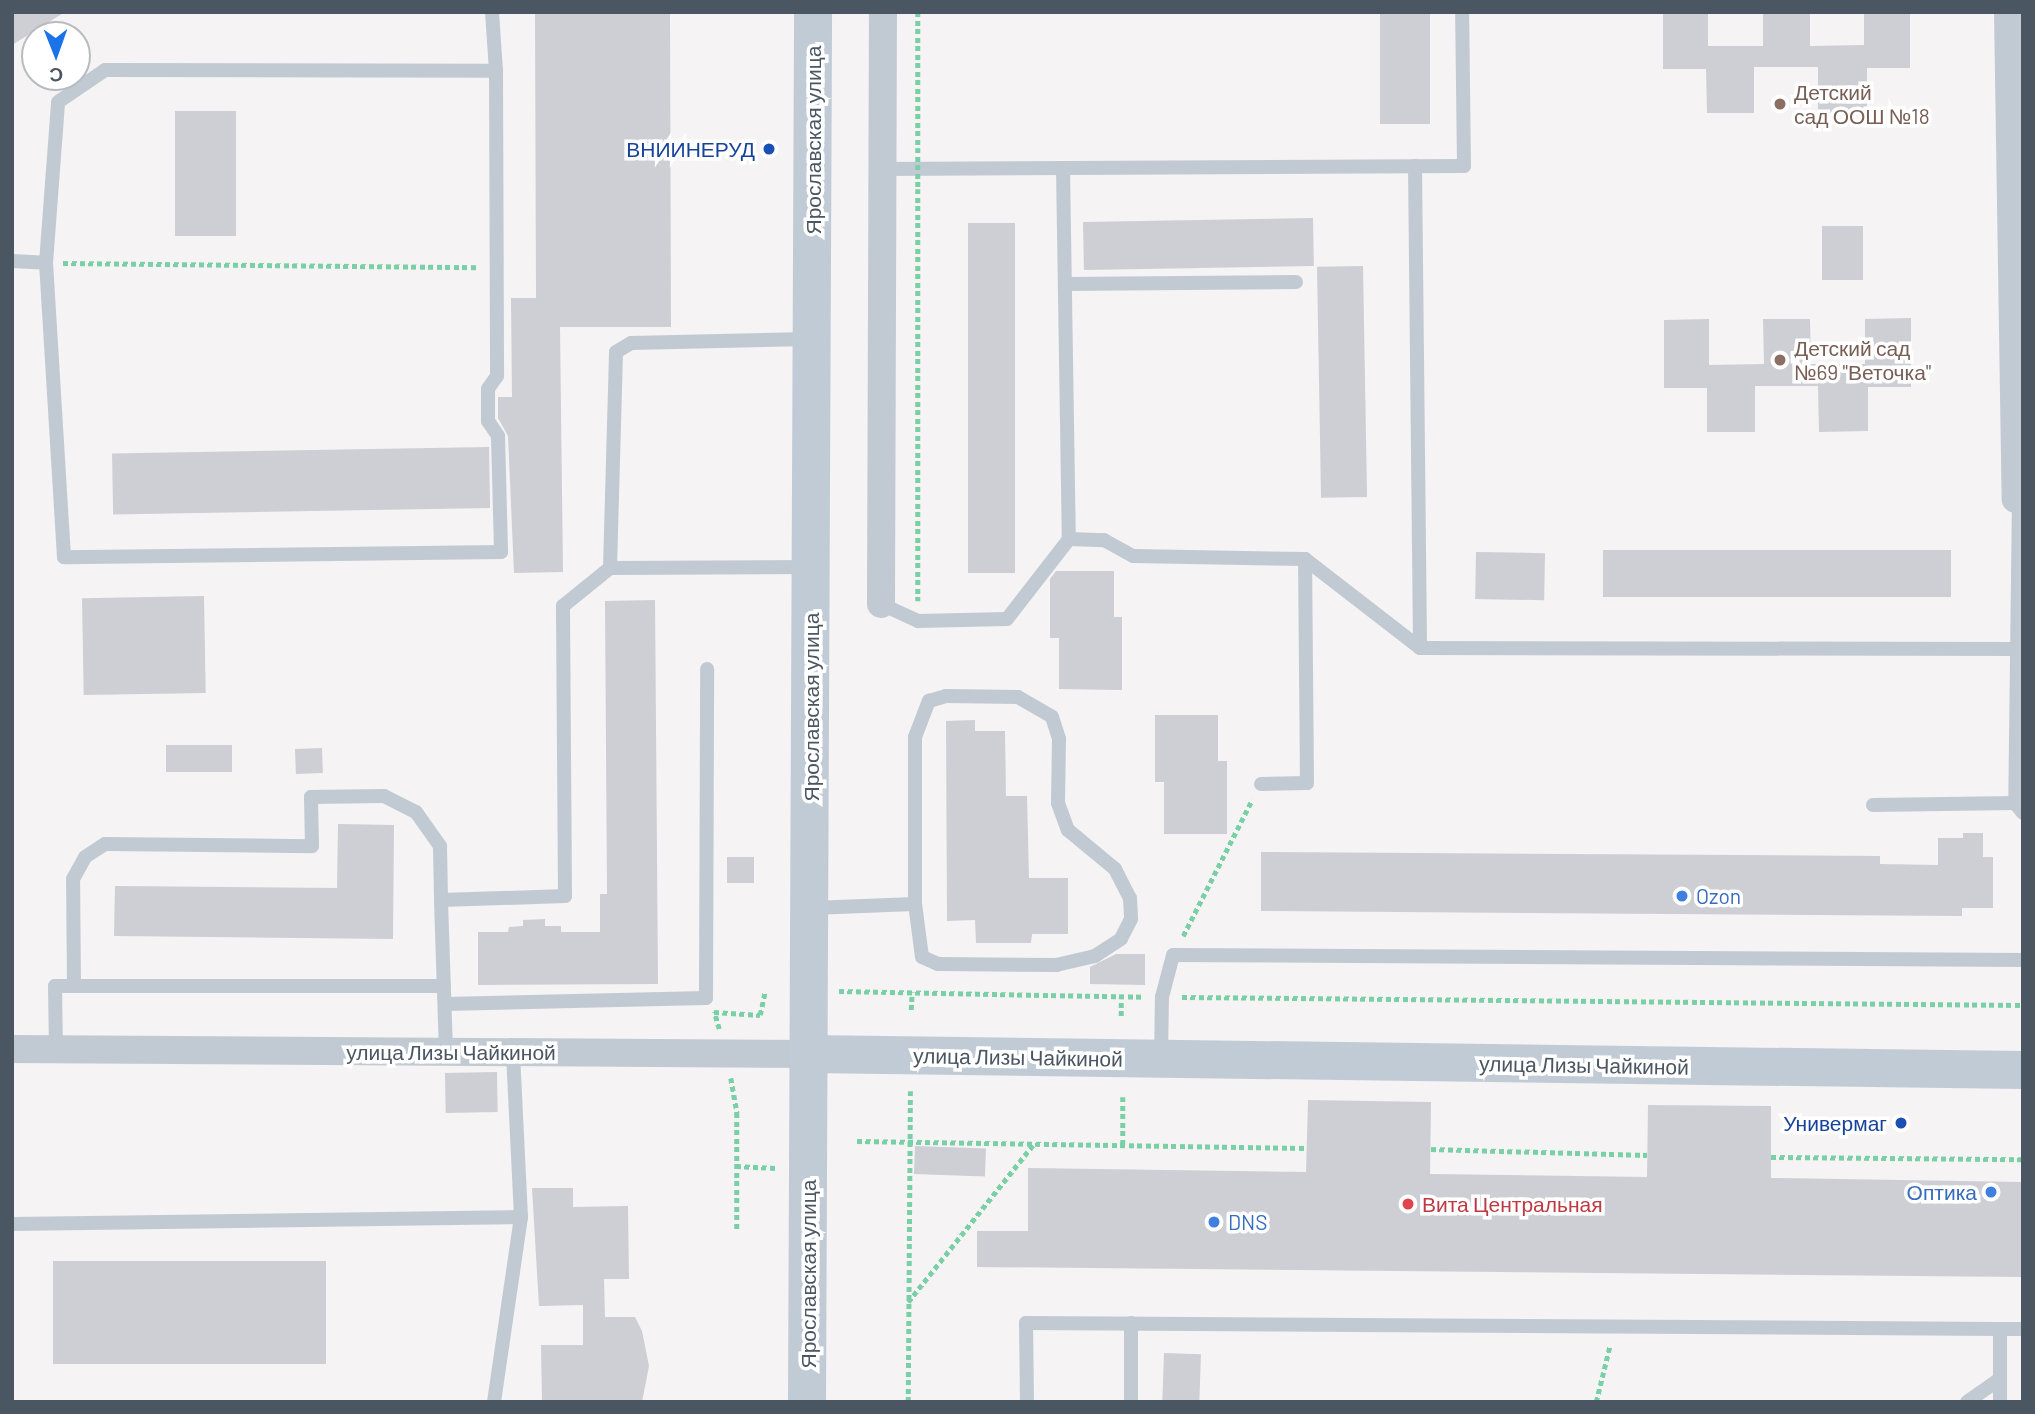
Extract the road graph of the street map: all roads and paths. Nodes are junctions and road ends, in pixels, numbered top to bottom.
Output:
1 (492, 12) edge
2 (813, 12) edge
3 (883, 12) edge
4 (918, 12) edge
5 (1462, 12) edge
6 (2008, 12) edge
7 (496, 71) junction
8 (1415, 166) junction
9 (1063, 168) junction
10 (882, 169) junction
11 (12, 261) edge
12 (47, 263) junction
13 (500, 267) junction
14 (1296, 282) dead end
15 (1065, 284) junction
16 (2017, 300) edge
17 (812, 339) junction
18 (2019, 495) edge
19 (1069, 539) junction
20 (1305, 559) junction
21 (811, 567) junction
22 (610, 568) junction
23 (2019, 596) edge
24 (881, 604) joint
25 (918, 621) junction
26 (1420, 648) junction
27 (2016, 649) junction
28 (707, 669) dead end
29 (1261, 784) joint
30 (1873, 805) dead end
31 (2019, 808) edge
32 (441, 900) junction
33 (915, 905) junction
34 (810, 908) junction
35 (1173, 955) junction
36 (2023, 960) edge
37 (74, 986) junction
38 (444, 986) junction
39 (765, 991) dead end
40 (838, 991) dead end
41 (912, 992) junction
42 (1121, 996) junction
43 (1162, 997) junction
44 (445, 1004) junction
45 (2023, 1005) edge
46 (911, 1010) dead end
47 (1121, 1016) dead end
48 (12, 1049) edge
49 (56, 1050) junction
50 (446, 1052) junction
51 (513, 1053) junction
52 (726, 1054) junction
53 (809, 1054) junction
54 (1161, 1059) junction
55 (2023, 1070) edge
56 (909, 1091) dead end
57 (1123, 1097) dead end
58 (857, 1141) dead end
59 (909, 1142) junction
60 (1034, 1144) junction
61 (1123, 1145) junction
62 (1307, 1148) dead end
63 (1431, 1149) dead end
64 (1647, 1154) dead end
65 (1771, 1157) dead end
66 (2023, 1159) edge
67 (736, 1166) junction
68 (776, 1168) dead end
69 (521, 1217) junction
70 (12, 1224) edge
71 (737, 1231) dead end
72 (908, 1302) junction
73 (1131, 1323) junction
74 (1616, 1327) junction
75 (2000, 1329) junction
76 (2023, 1329) edge
77 (2000, 1379) junction
78 (494, 1402) edge
79 (807, 1402) edge
80 (908, 1402) edge
81 (1027, 1402) edge
82 (1131, 1402) edge
83 (1596, 1402) edge
84 (1967, 1402) edge
85 (2000, 1402) edge

1 - 7 lane
2 - 17 main road, Ярославская улица
3 - 10 street
4 - 25 path, bridge
5 - 8 lane
6 - 16 street
7 - 12 lane
7 - 13 lane
8 - 9 lane
8 - 26 lane
9 - 10 lane
9 - 15 lane
10 - 24 street
11 - 12 lane
12 - 13 path
12 - 13 lane
14 - 15 lane
15 - 19 lane
16 - 18 street
17 - 21 main road, Ярославская улица
17 - 22 lane
18 - 23 lane
19 - 20 lane
19 - 25 lane
20 - 26 lane
20 - 29 lane
21 - 22 lane
21 - 34 main road, Ярославская улица
22 - 32 lane
23 - 27 lane
24 - 25 lane
26 - 27 lane
27 - 31 lane
28 - 44 lane
29 - 35 path
30 - 31 lane
32 - 37 lane
32 - 38 lane
33 - 33 lane
33 - 34 lane
34 - 53 main road, Ярославская улица
35 - 36 lane
35 - 43 lane
37 - 38 lane
37 - 49 lane
38 - 44 lane
39 - 52 path
40 - 41 path
41 - 42 path
41 - 46 path
42 - 43 path
42 - 47 path
43 - 45 path
43 - 54 lane
44 - 50 lane
48 - 49 street, улица Лизы Чайкиной
49 - 50 street, улица Лизы Чайкиной
50 - 51 street, улица Лизы Чайкиной
51 - 52 street, улица Лизы Чайкиной
51 - 69 lane
52 - 53 street, улица Лизы Чайкиной
52 - 67 path
53 - 54 main road, улица Лизы Чайкиной
53 - 79 main road, Ярославская улица
54 - 55 main road, улица Лизы Чайкиной
56 - 59 path
57 - 61 path
58 - 59 path
59 - 60 path
59 - 72 path
60 - 61 path
60 - 72 path
61 - 62 path
63 - 64 path
65 - 66 path
67 - 68 path
67 - 71 path
69 - 70 lane
69 - 78 lane
72 - 80 path
73 - 74 lane
73 - 81 lane
73 - 82 lane
74 - 75 lane
74 - 83 path
75 - 76 lane
75 - 77 lane
77 - 84 lane
77 - 85 lane

